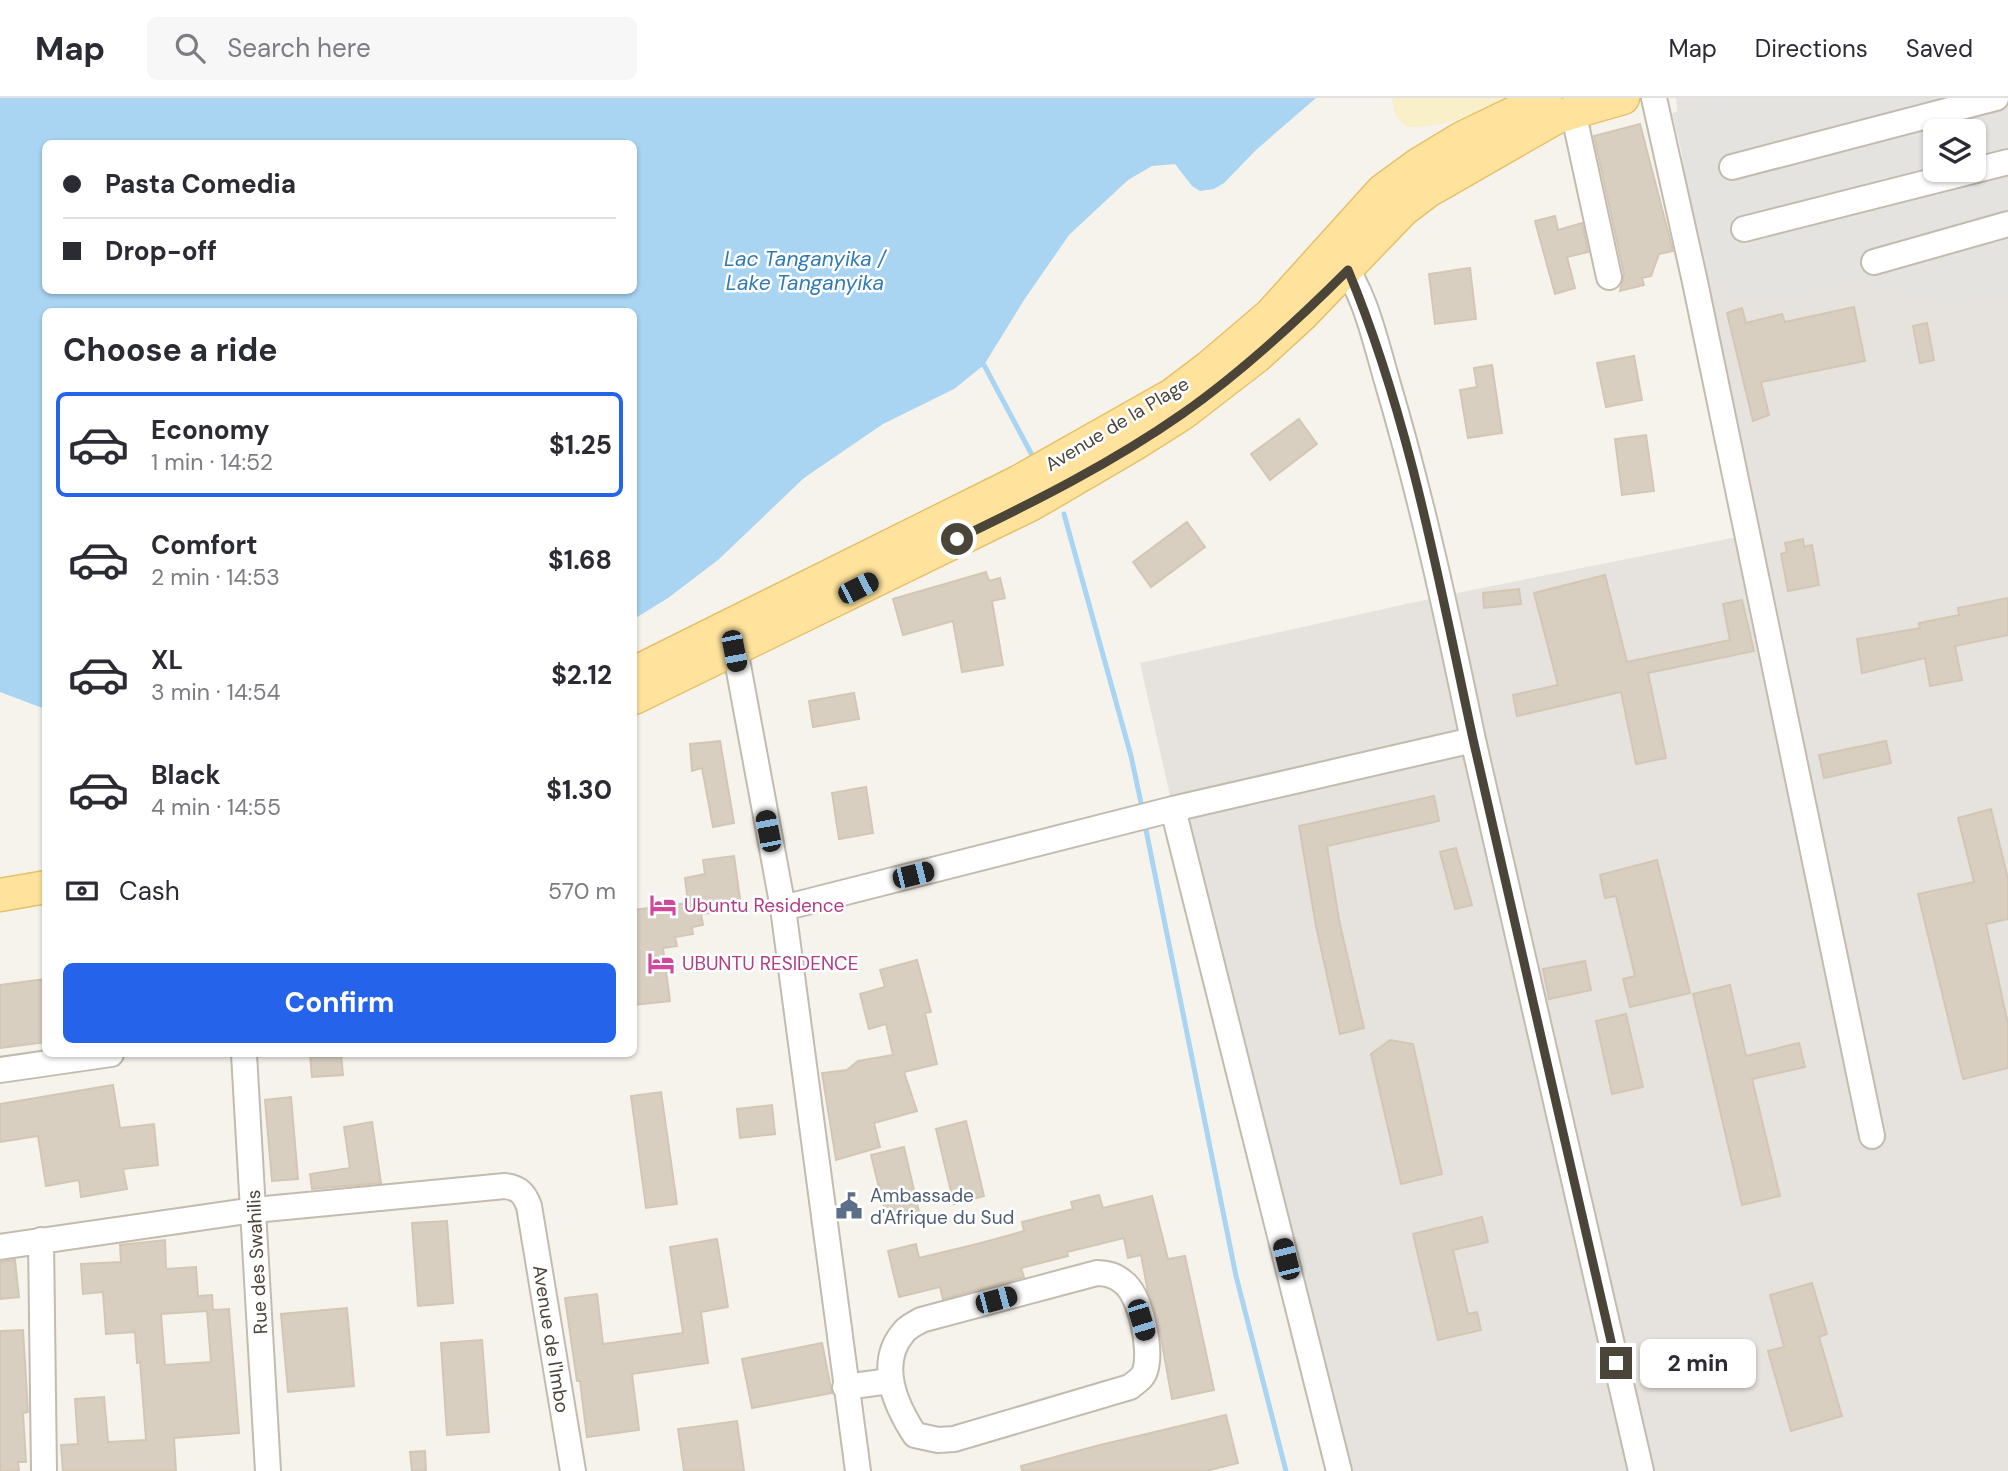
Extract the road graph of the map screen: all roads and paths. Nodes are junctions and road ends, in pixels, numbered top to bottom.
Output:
1 (1623, 98) edge
2 (1654, 98) edge
3 (1996, 98) edge
4 (1558, 102) edge
5 (2008, 162) edge
6 (1732, 167) dead end
7 (2008, 224) edge
8 (1744, 229) dead end
9 (1339, 259) junction
10 (1874, 262) dead end
11 (1609, 276) dead end
12 (732, 638) junction
13 (637, 672) edge
14 (637, 696) edge
15 (1473, 740) junction
16 (1165, 812) junction
17 (42, 888) edge
18 (0, 895) edge
19 (783, 908) junction
20 (42, 910) edge
21 (0, 916) edge
22 (90, 1057) edge
23 (244, 1057) edge
24 (0, 1070) edge
25 (1872, 1136) dead end
26 (254, 1210) junction
27 (41, 1240) junction
28 (0, 1247) edge
29 (890, 1381) junction
30 (845, 1387) junction
31 (44, 1471) edge
32 (268, 1471) edge
33 (573, 1471) edge
34 (858, 1471) edge
35 (1339, 1471) edge
36 (1641, 1471) edge

1 - 4 main road, Avenue de la Plage
2 - 25 street
3 - 6 street
4 - 9 main road, Avenue de la Plage
4 - 9 main road, Avenue de la Plage
4 - 11 street
5 - 8 street
7 - 10 street
9 - 12 main road, Avenue de la Plage
9 - 15 street
12 - 13 main road, Avenue de la Plage
12 - 14 main road, Avenue de la Plage
12 - 19 street
15 - 16 street
15 - 36 street
16 - 19 street
16 - 35 street
17 - 18 main road
19 - 30 street
20 - 21 main road
22 - 24 street
23 - 26 street, Rue des Swahilis
26 - 27 street
26 - 32 street, Rue des Swahilis
26 - 33 street, Avenue de l'Imbo
27 - 28 street
27 - 31 street
29 - 29 street
29 - 30 street
30 - 34 street

